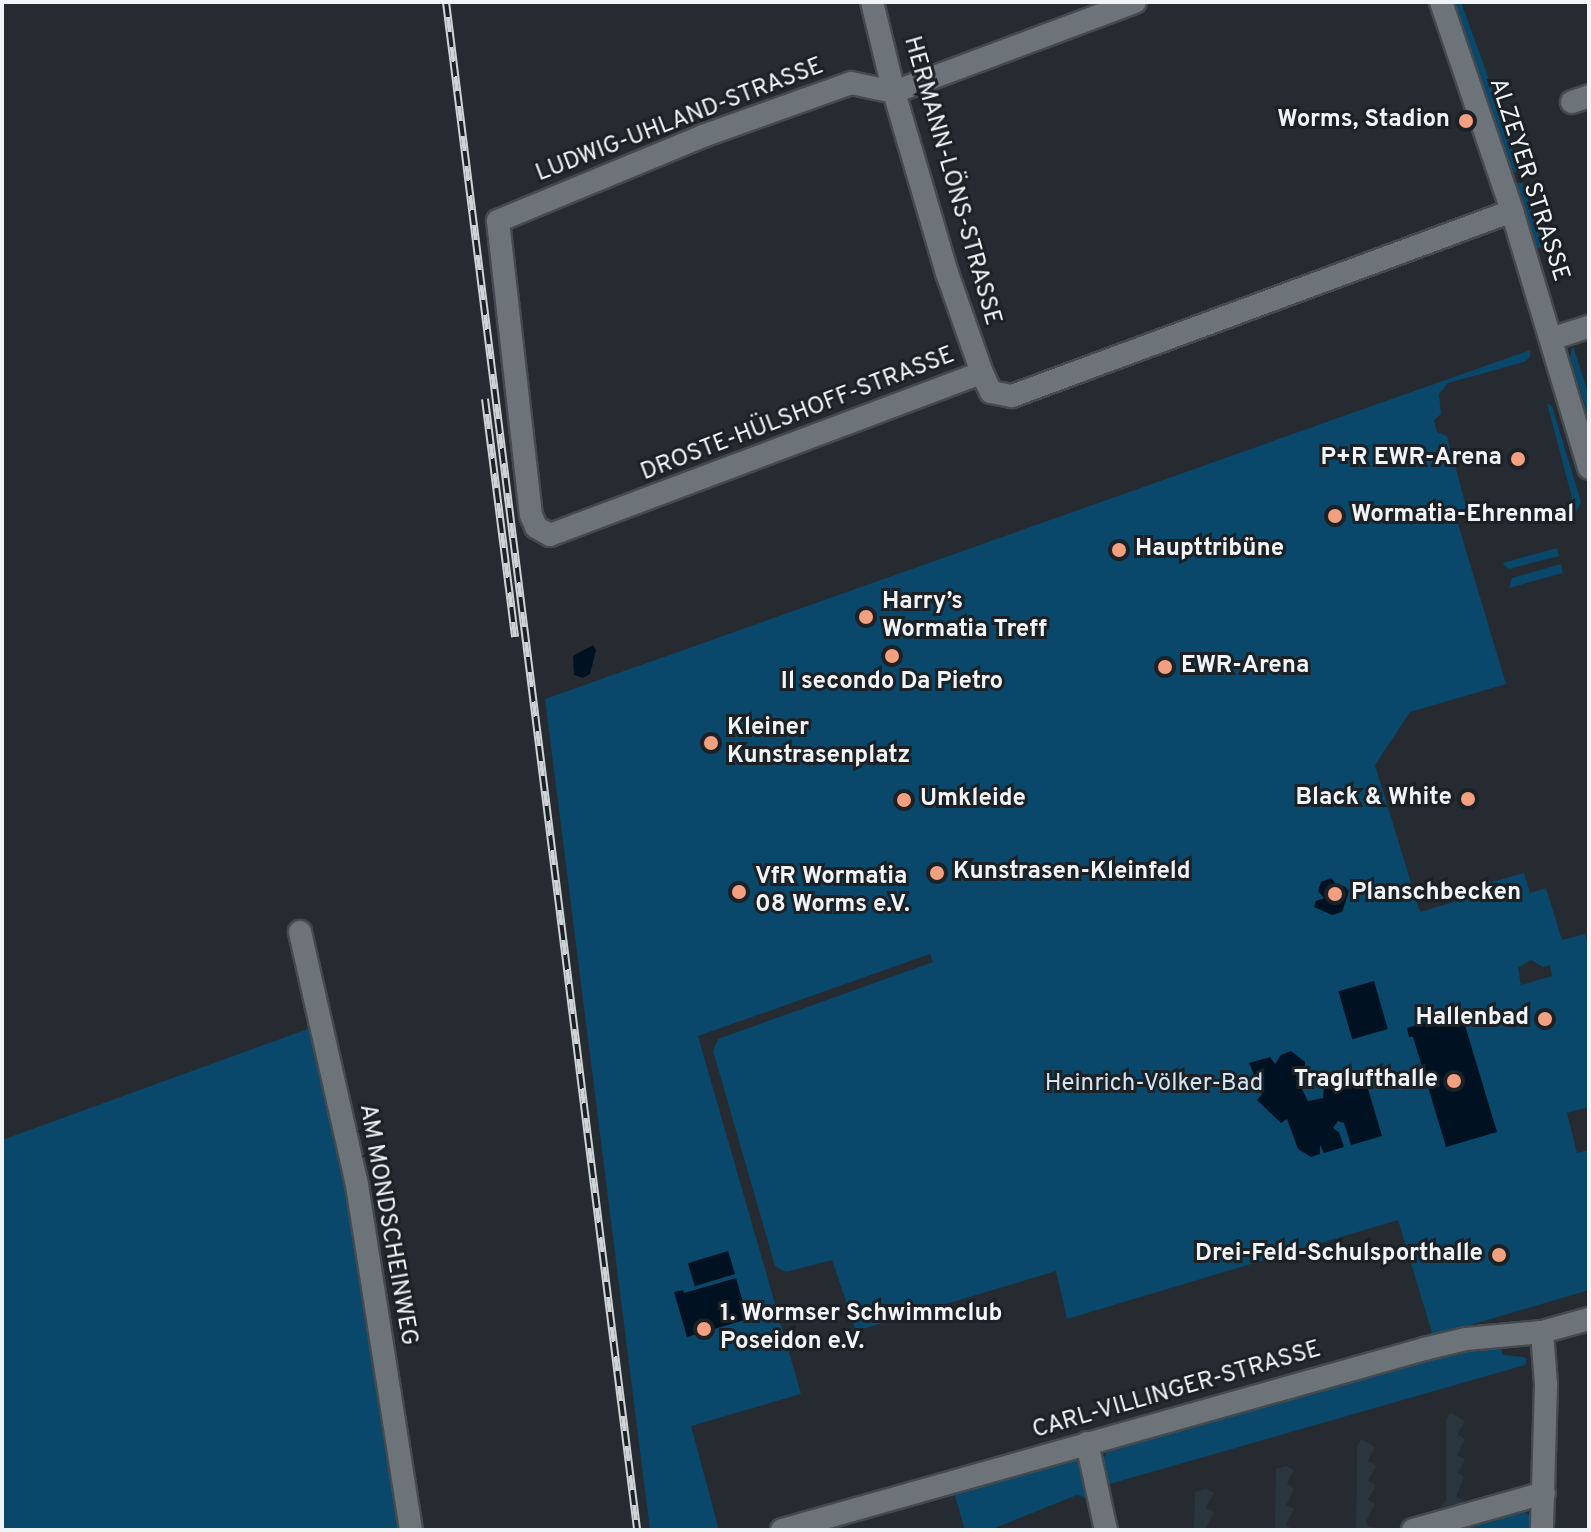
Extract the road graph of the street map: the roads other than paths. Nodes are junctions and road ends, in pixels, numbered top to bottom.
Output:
1 (872, 2) edge
2 (1135, 2) edge
3 (1441, 2) edge
4 (894, 92) junction
5 (1512, 211) junction
6 (1589, 327) edge
7 (1551, 339) junction
8 (514, 345) joint
9 (982, 373) junction
10 (1589, 468) edge
11 (300, 932) dead end
12 (1589, 1319) edge
13 (1542, 1332) junction
14 (1087, 1443) junction
15 (1544, 1493) junction
16 (411, 1530) edge
17 (782, 1530) edge
18 (1106, 1530) edge
19 (1413, 1530) edge
20 (1542, 1530) edge

1 - 4 street, HERMANN-LÖNS-STRASSE
2 - 4 street
3 - 5 street, ALZEYER STRASSE
4 - 8 street, LUDWIG-UHLAND-STRASSE
4 - 9 street, HERMANN-LÖNS-STRASSE
5 - 7 street, ALZEYER STRASSE
5 - 9 street, DROSTE-HÜLSHOFF-STRASSE
6 - 7 street
7 - 10 street, ALZEYER STRASSE
8 - 9 street, DROSTE-HÜLSHOFF-STRASSE
11 - 16 street, AM MONDSCHEINWEG
12 - 13 street, CARL-VILLINGER-STRASSE
13 - 14 street, CARL-VILLINGER-STRASSE
13 - 15 street
14 - 17 street, CARL-VILLINGER-STRASSE
14 - 18 street
15 - 19 street
15 - 20 street

